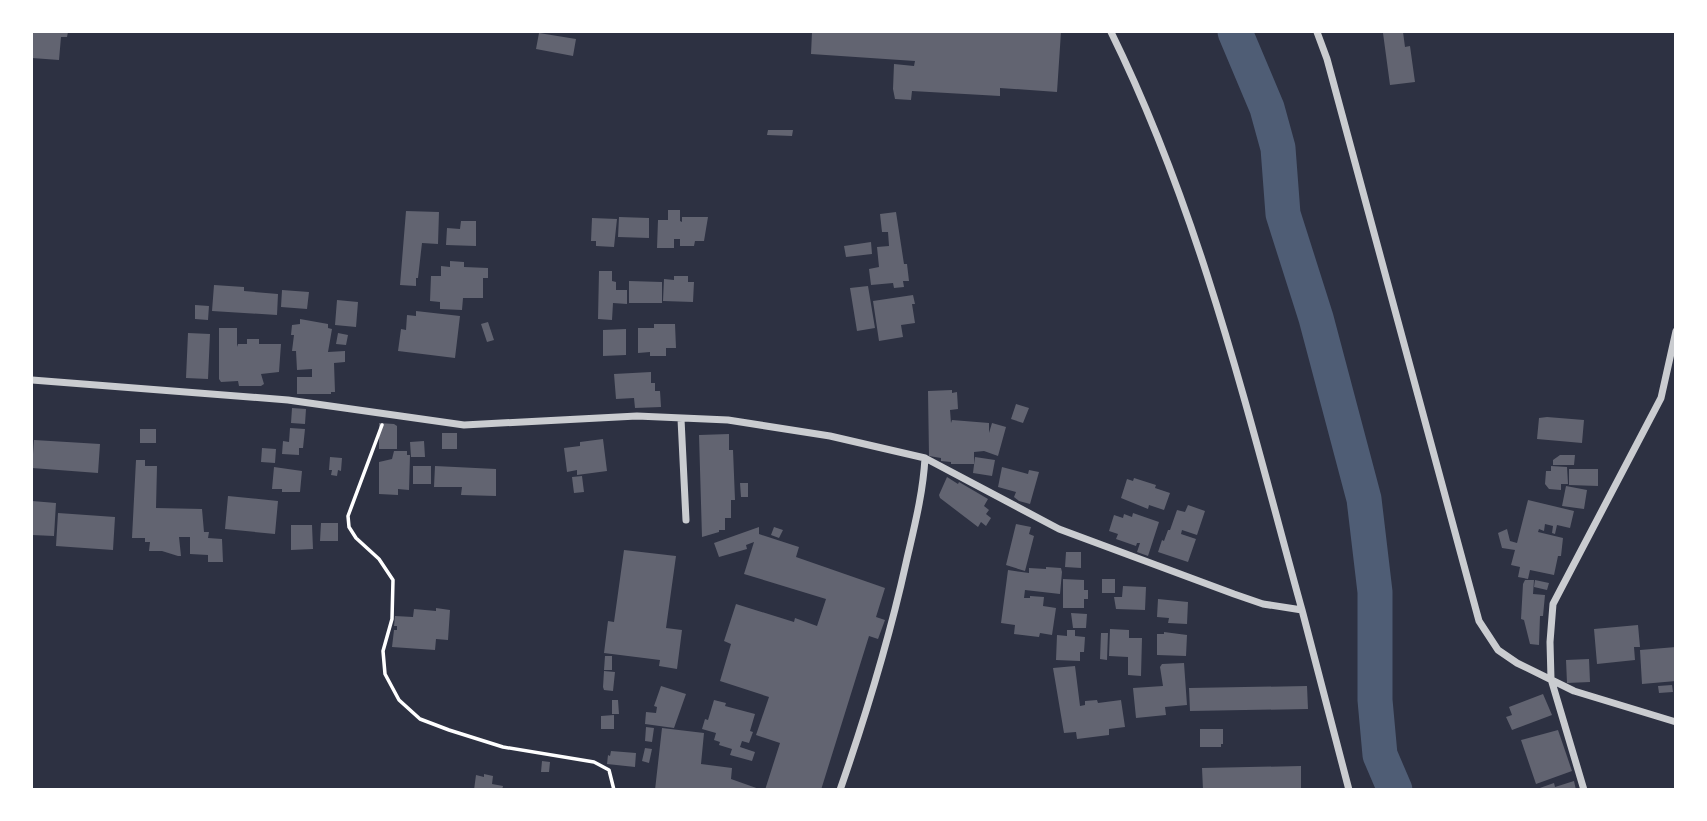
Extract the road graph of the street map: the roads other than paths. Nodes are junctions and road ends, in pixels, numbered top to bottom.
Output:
1 (1111, 32) edge
2 (1317, 32) edge
3 (1675, 331) edge
4 (32, 380) edge
5 (681, 419) junction
6 (925, 458) junction
7 (686, 520) dead end
8 (1301, 610) junction
9 (1551, 679) junction
10 (1675, 722) edge
11 (840, 789) edge
12 (1349, 789) edge
13 (1584, 789) edge

1 - 8 street
2 - 9 street
3 - 9 street
4 - 5 street
5 - 6 street
5 - 7 street
6 - 8 street
6 - 11 street
8 - 12 street
9 - 10 street
9 - 13 street

